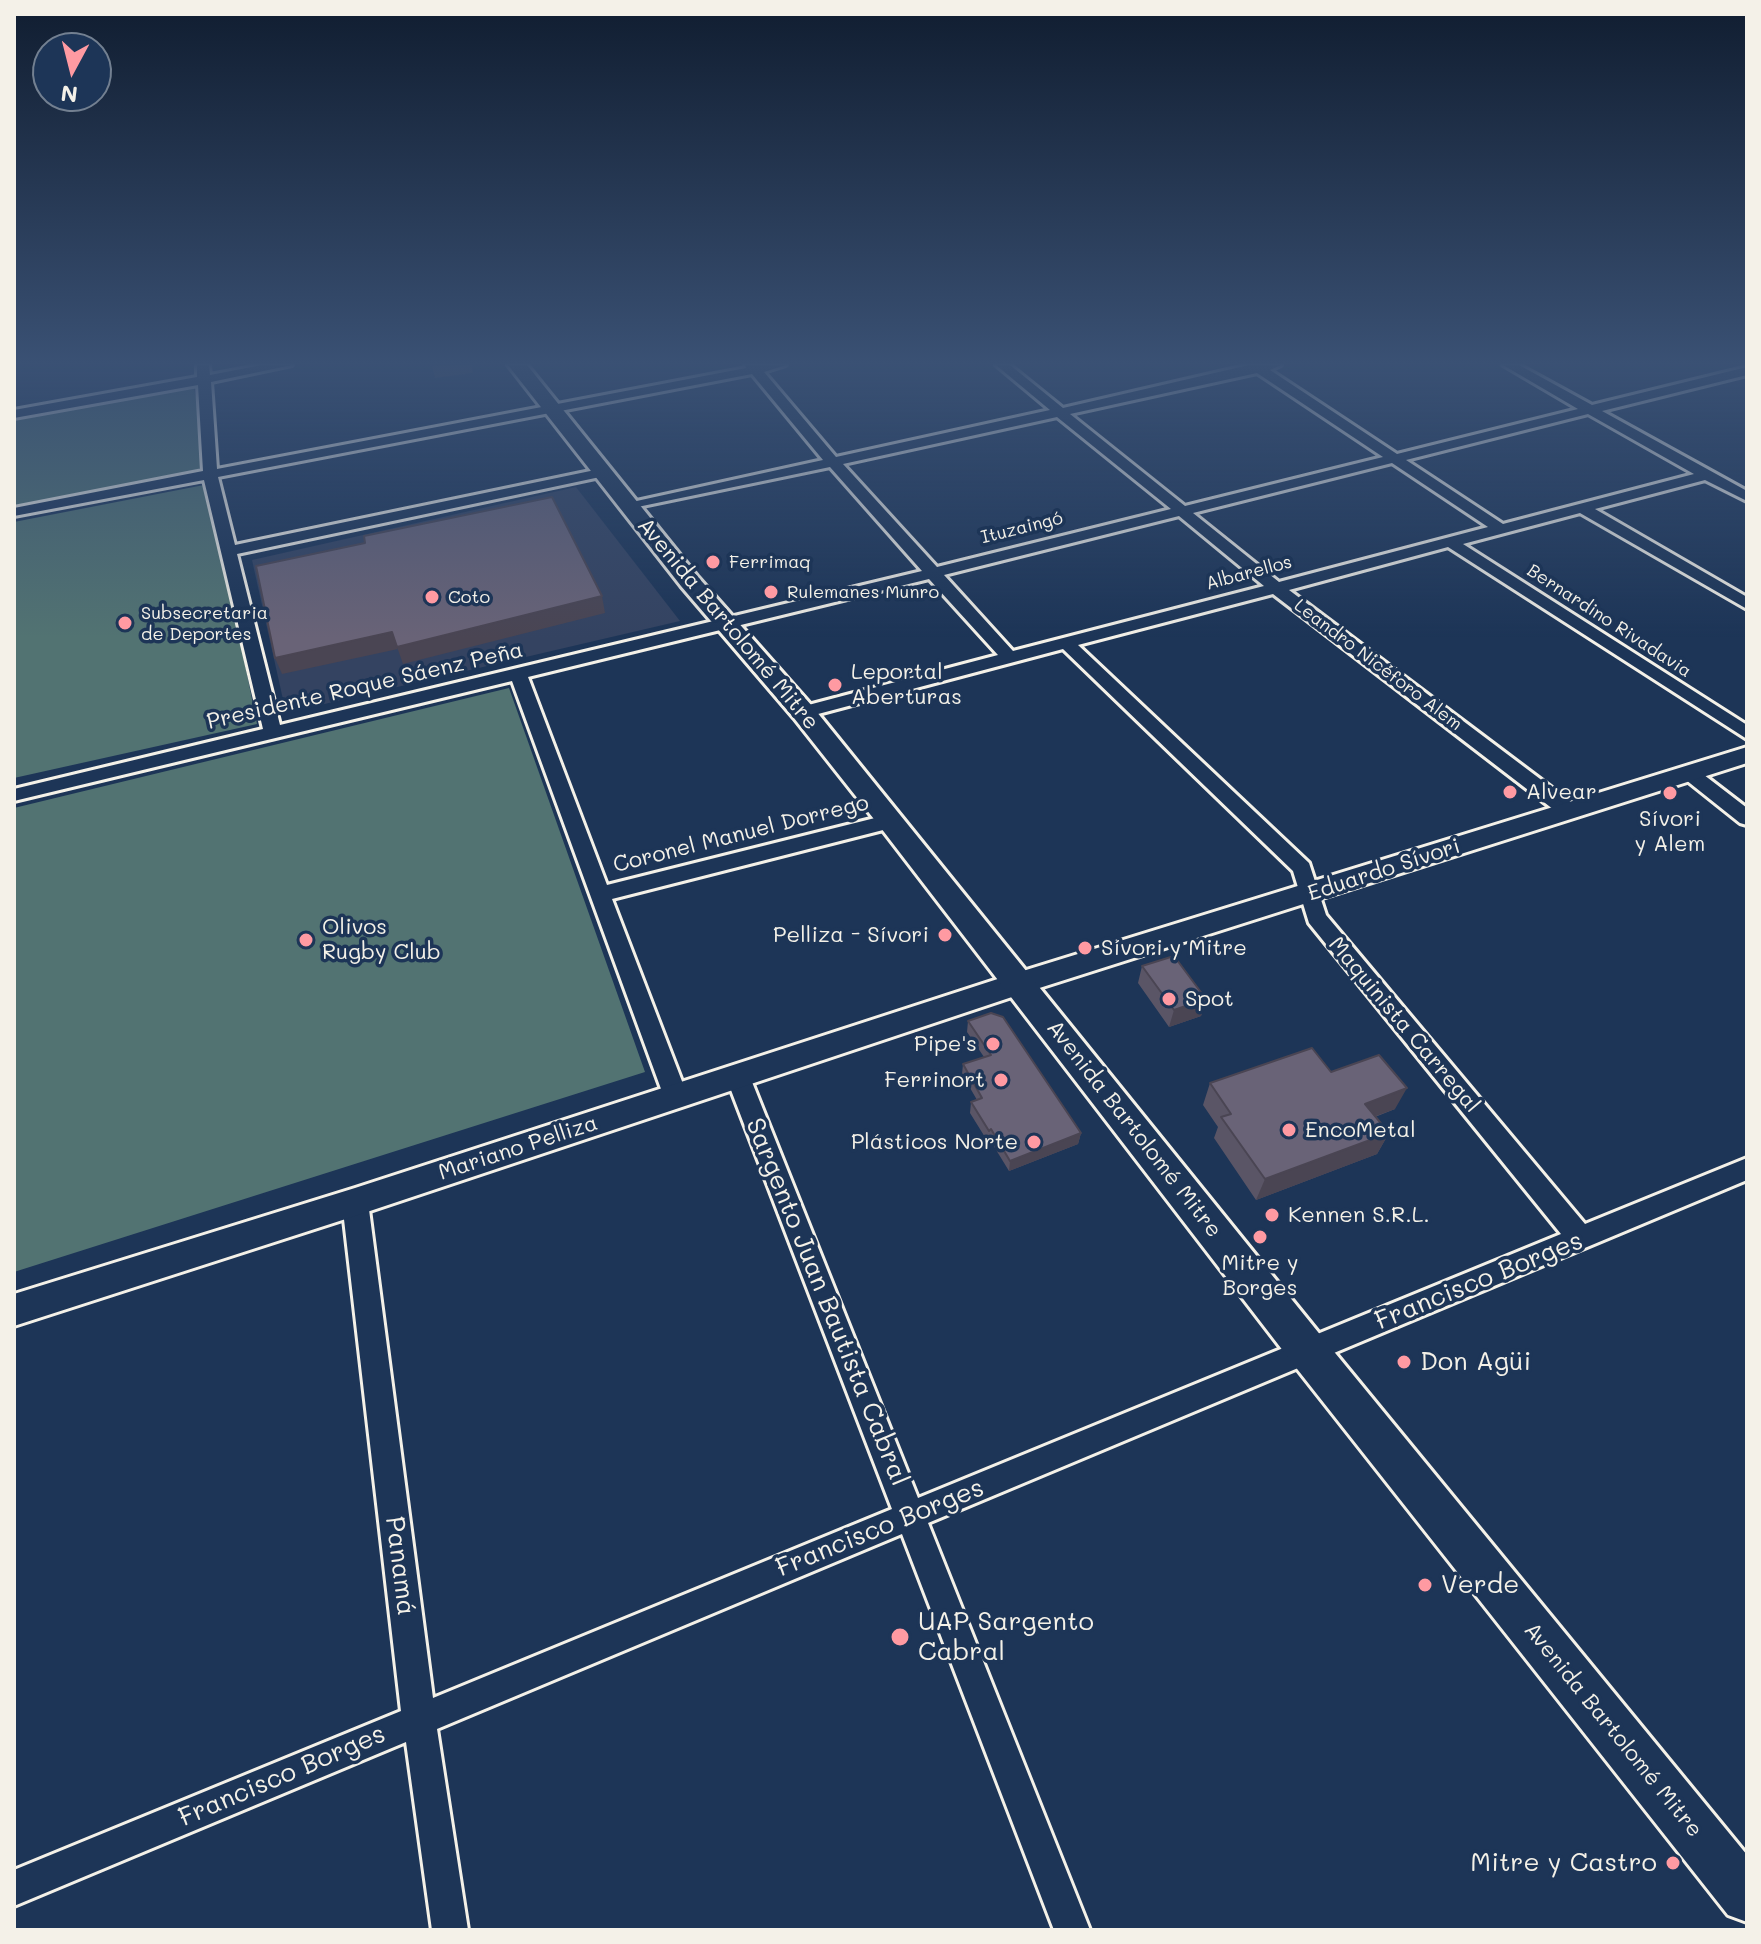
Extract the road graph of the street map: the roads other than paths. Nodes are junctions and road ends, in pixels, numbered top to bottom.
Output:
1 (209, 456) edge
2 (304, 456) edge
3 (587, 456) edge
4 (828, 456) edge
5 (857, 456) edge
6 (1110, 456) edge
7 (1400, 456) edge
8 (1671, 456) edge
9 (1395, 457) junction
10 (832, 461) junction
11 (600, 473) junction
12 (210, 474) junction
13 (1706, 475) junction
14 (1747, 497) edge
15 (628, 507) junction
16 (1581, 507) junction
17 (1178, 510) junction
18 (14, 512) edge
19 (1501, 529) junction
20 (1450, 542) junction
21 (230, 551) junction
22 (931, 571) junction
23 (1275, 587) junction
24 (1747, 604) edge
25 (727, 624) junction
26 (1065, 642) junction
27 (1008, 656) junction
28 (518, 674) junction
29 (803, 712) junction
30 (273, 733) junction
31 (1747, 733) edge
32 (1747, 755) edge
33 (1688, 772) junction
34 (14, 795) edge
35 (1569, 811) junction
36 (1747, 818) edge
37 (891, 821) junction
38 (602, 894) junction
39 (1310, 894) junction
40 (1020, 983) junction
41 (738, 1077) junction
42 (676, 1097) junction
43 (1747, 1169) edge
44 (355, 1202) junction
45 (1581, 1239) junction
46 (14, 1310) edge
47 (1308, 1351) junction
48 (911, 1514) junction
49 (419, 1719) junction
50 (14, 1888) edge
51 (1747, 1896) edge
52 (450, 1930) edge
53 (1072, 1930) edge

1 - 12 street
2 - 12 street
3 - 11 main road, Avenida Bartolomé Mitre
4 - 10 street
5 - 10 street
6 - 17 street, Leandro Nicéforo Alem
7 - 9 street, Ituzaingó
8 - 13 street
9 - 17 street, Ituzaingó
9 - 19 street
10 - 15 street
10 - 22 street
11 - 15 main road, Avenida Bartolomé Mitre
11 - 21 street
12 - 18 street
12 - 21 street
13 - 14 street
13 - 16 street, Albarellos
15 - 25 main road, Avenida Bartolomé Mitre
16 - 19 street, Albarellos
16 - 24 street
17 - 22 street, Ituzaingó
17 - 23 street, Leandro Nicéforo Alem
19 - 20 street, Albarellos
20 - 23 street, Albarellos
20 - 31 street, Bernardino Rivadavia
21 - 30 street
22 - 25 street, Ituzaingó
22 - 27 street
23 - 26 street, Albarellos
23 - 35 street, Leandro Nicéforo Alem
25 - 28 street, Presidente Roque Sáenz Peña
25 - 29 main road, Avenida Bartolomé Mitre
26 - 27 street, Albarellos
26 - 39 street, Maquinista Carregal
27 - 29 street, Albarellos
28 - 30 street, Presidente Roque Sáenz Peña
28 - 38 street
29 - 37 main road, Avenida Bartolomé Mitre
30 - 34 street, Presidente Roque Sáenz Peña
32 - 33 street, Eduardo Sívori
33 - 35 street, Eduardo Sívori
33 - 36 street
35 - 39 street, Eduardo Sívori
37 - 38 street, Coronel Manuel Dorrego
37 - 40 main road, Avenida Bartolomé Mitre
38 - 42 street
39 - 40 street, Eduardo Sívori
39 - 45 street, Maquinista Carregal
40 - 41 street, Mariano Pelliza
40 - 47 main road, Avenida Bartolomé Mitre
41 - 42 street, Mariano Pelliza
41 - 48 street, Sargento Juan Bautista Cabral
42 - 44 street, Mariano Pelliza
43 - 45 street, Francisco Borges
44 - 46 street, Mariano Pelliza
44 - 49 street, Panamá
45 - 47 street, Francisco Borges
47 - 48 street, Francisco Borges
47 - 51 main road, Avenida Bartolomé Mitre
48 - 49 street, Francisco Borges
48 - 53 street, Sargento Juan Bautista Cabral
49 - 50 street, Francisco Borges
49 - 52 street, Panamá

